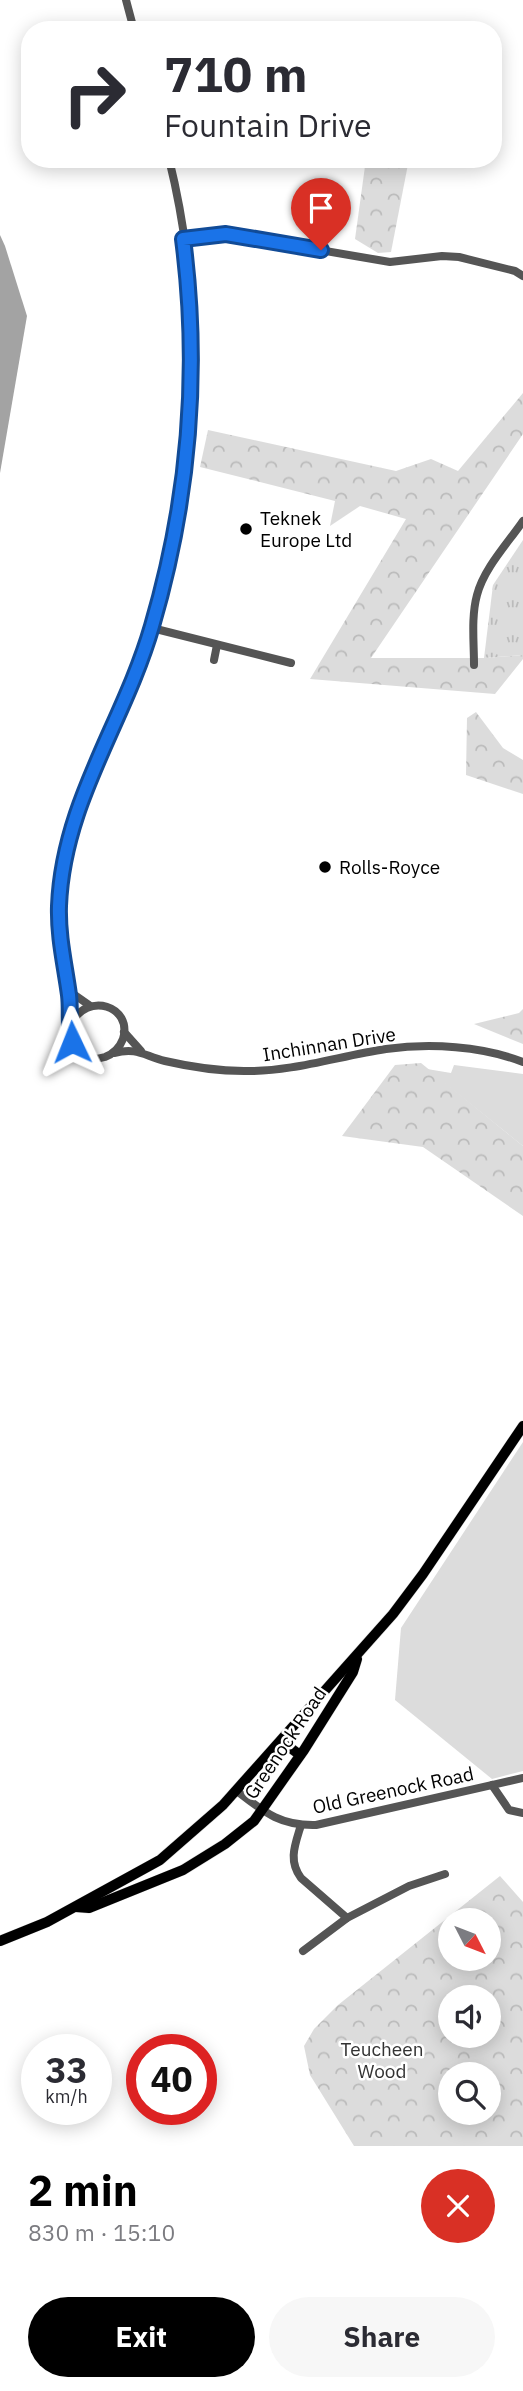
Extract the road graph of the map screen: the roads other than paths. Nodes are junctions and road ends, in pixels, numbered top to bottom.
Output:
1 (126, 0) edge
2 (132, 21) edge
3 (171, 168) edge
4 (183, 239) junction
5 (520, 273) edge
6 (523, 521) edge
7 (152, 628) junction
8 (218, 645) junction
9 (214, 660) dead end
10 (291, 663) dead end
11 (474, 665) dead end
12 (69, 991) junction
13 (89, 1005) junction
14 (71, 1024) junction
15 (124, 1032) junction
16 (141, 1051) junction
17 (111, 1054) junction
18 (523, 1062) edge
19 (523, 1426) edge
20 (358, 1655) junction
21 (281, 1741) junction
22 (302, 1752) junction
23 (523, 1778) edge
24 (492, 1785) junction
25 (237, 1791) junction
26 (262, 1810) junction
27 (523, 1813) edge
28 (301, 1825) junction
29 (445, 1874) dead end
30 (76, 1907) junction
31 (347, 1918) junction
32 (0, 1941) edge
33 (303, 1951) dead end

1 - 2 street
3 - 4 street
4 - 5 street
4 - 7 street
6 - 11 street
7 - 8 street
7 - 12 street
8 - 9 street
8 - 10 street
12 - 13 street
12 - 14 street
13 - 14 street
13 - 15 street
14 - 17 street
15 - 16 street, Inchinnan Drive
15 - 17 street
16 - 17 street, Inchinnan Drive
16 - 18 street, Inchinnan Drive
19 - 20 main road, Greenock Road
20 - 21 main road, Greenock Road
20 - 22 main road, Greenock Road
21 - 22 main road
21 - 25 main road, Greenock Road
22 - 26 main road, Greenock Road
23 - 24 street, Old Greenock Road
24 - 27 street
24 - 28 street, Old Greenock Road
25 - 26 street, Old Greenock Road
25 - 30 main road, Greenock Road
26 - 28 street, Old Greenock Road
26 - 30 main road, Greenock Road
28 - 31 street
29 - 31 street
30 - 32 main road, Greenock Road
31 - 33 street

